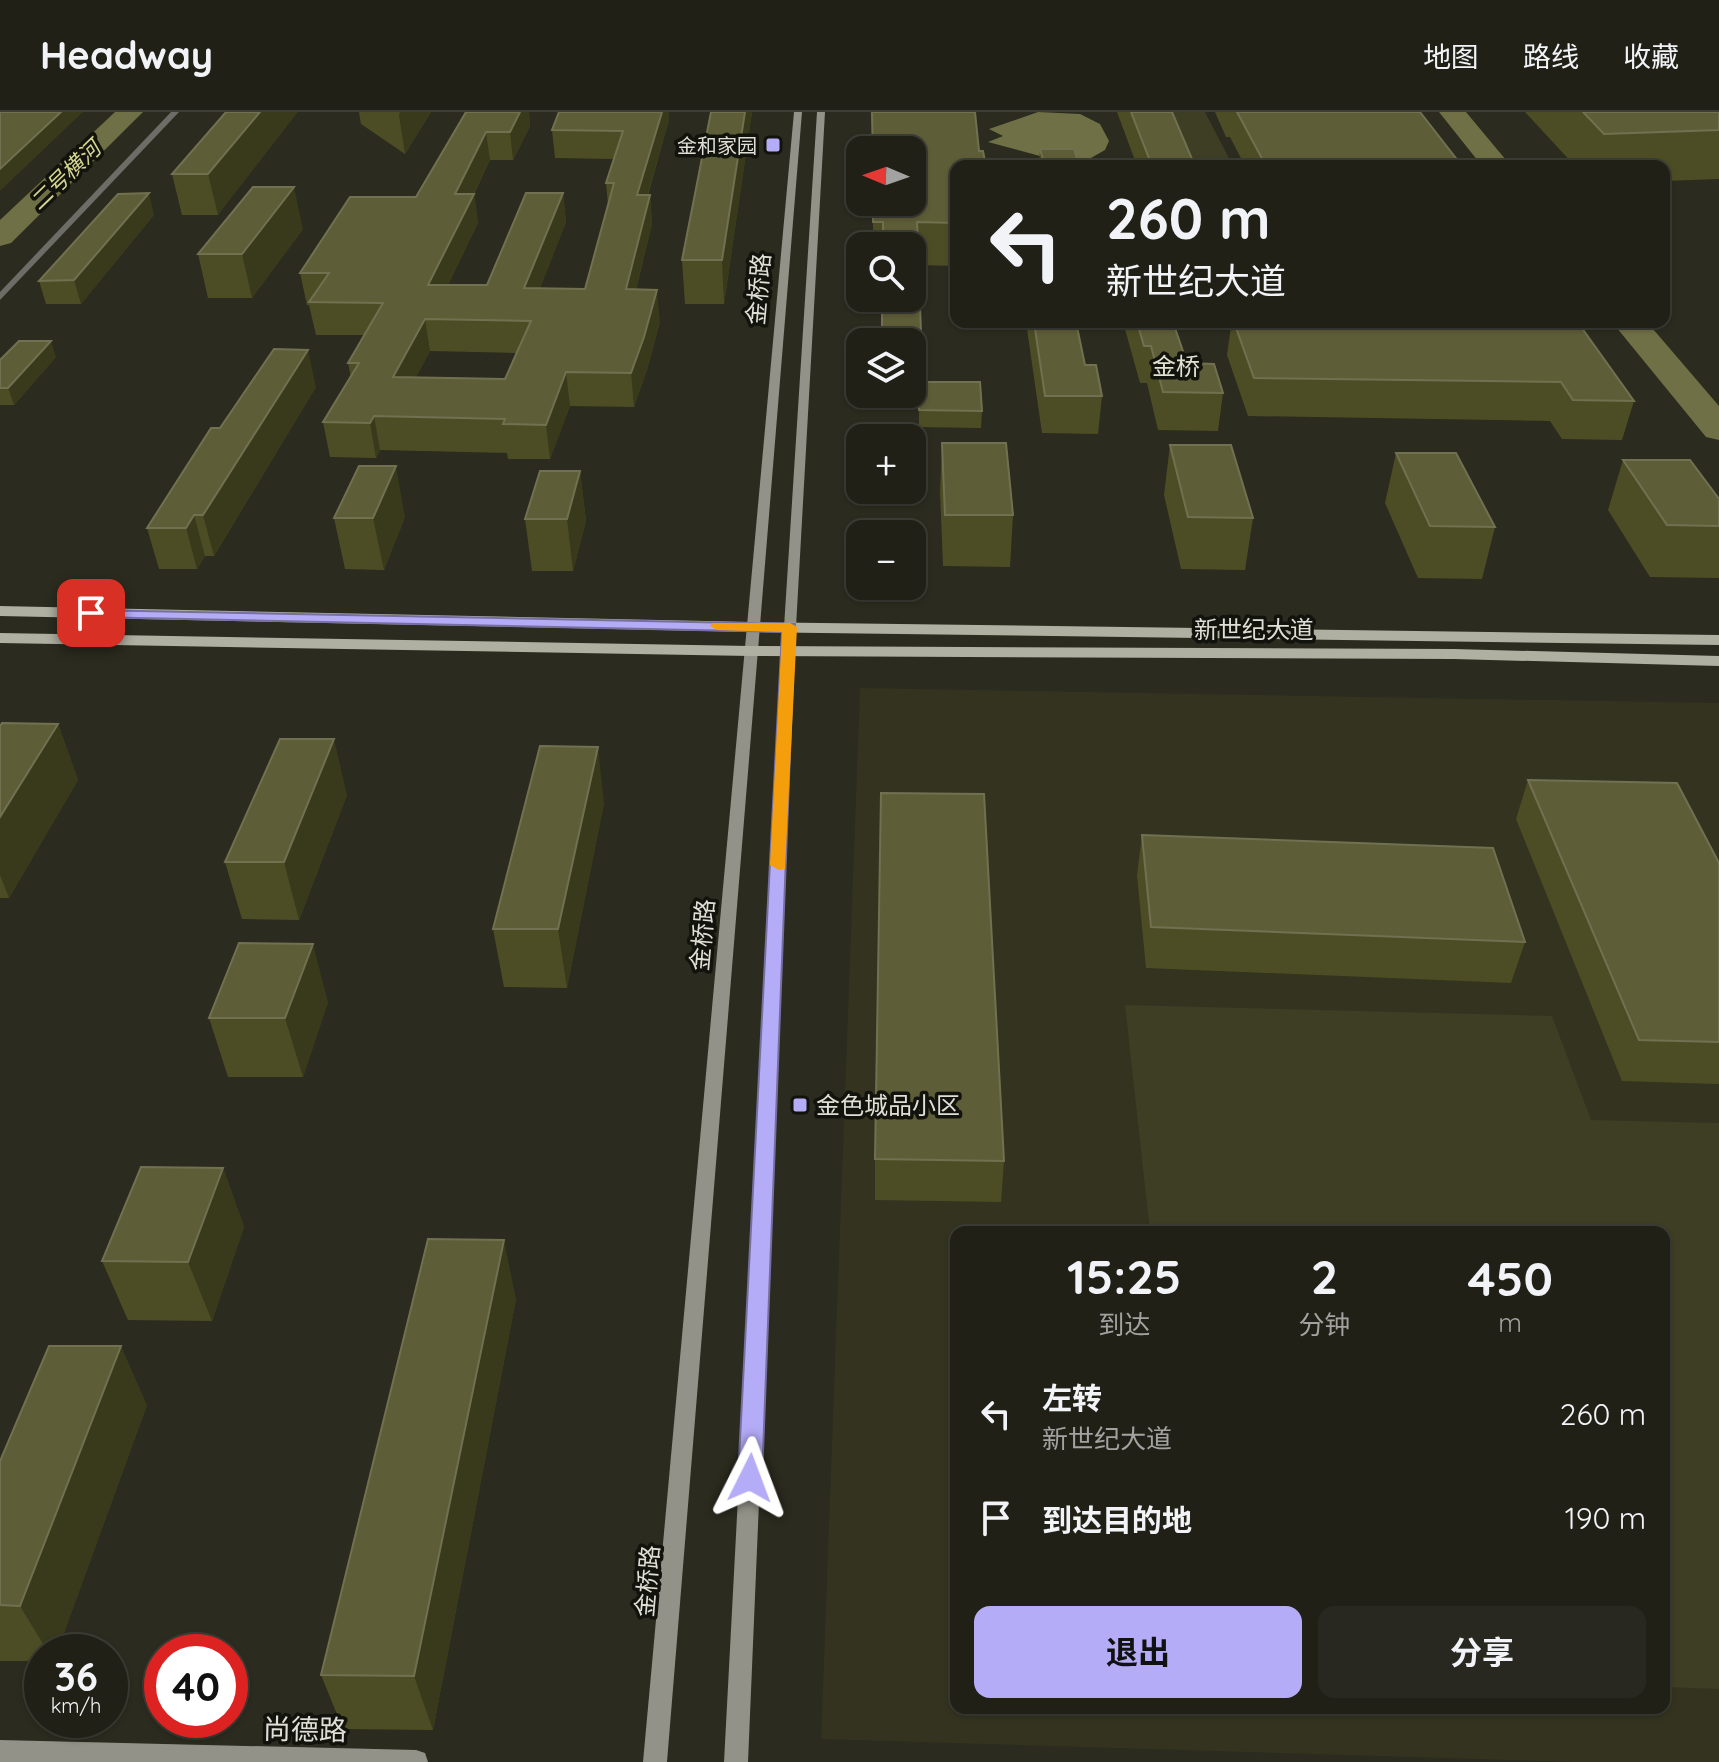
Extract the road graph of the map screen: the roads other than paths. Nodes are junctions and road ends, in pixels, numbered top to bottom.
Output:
1 (175, 112) edge
2 (798, 112) edge
3 (821, 112) edge
4 (0, 297) edge
5 (0, 611) edge
6 (752, 627) junction
7 (790, 627) junction
8 (0, 638) edge
9 (1719, 640) edge
10 (750, 651) junction
11 (789, 651) junction
12 (1719, 661) edge
13 (0, 1752) edge
14 (416, 1762) edge
15 (655, 1762) edge
16 (736, 1762) edge

1 - 4 street
2 - 6 street, 金桥路
3 - 7 street
5 - 6 main road
6 - 7 main road, 新世纪大道
6 - 10 street, 金桥路
7 - 9 main road, 新世纪大道
7 - 11 street
8 - 10 main road
10 - 11 main road, 新世纪大道
10 - 15 street, 金桥路
11 - 12 main road, 新世纪大道
11 - 16 street
13 - 14 street, 尚德路

